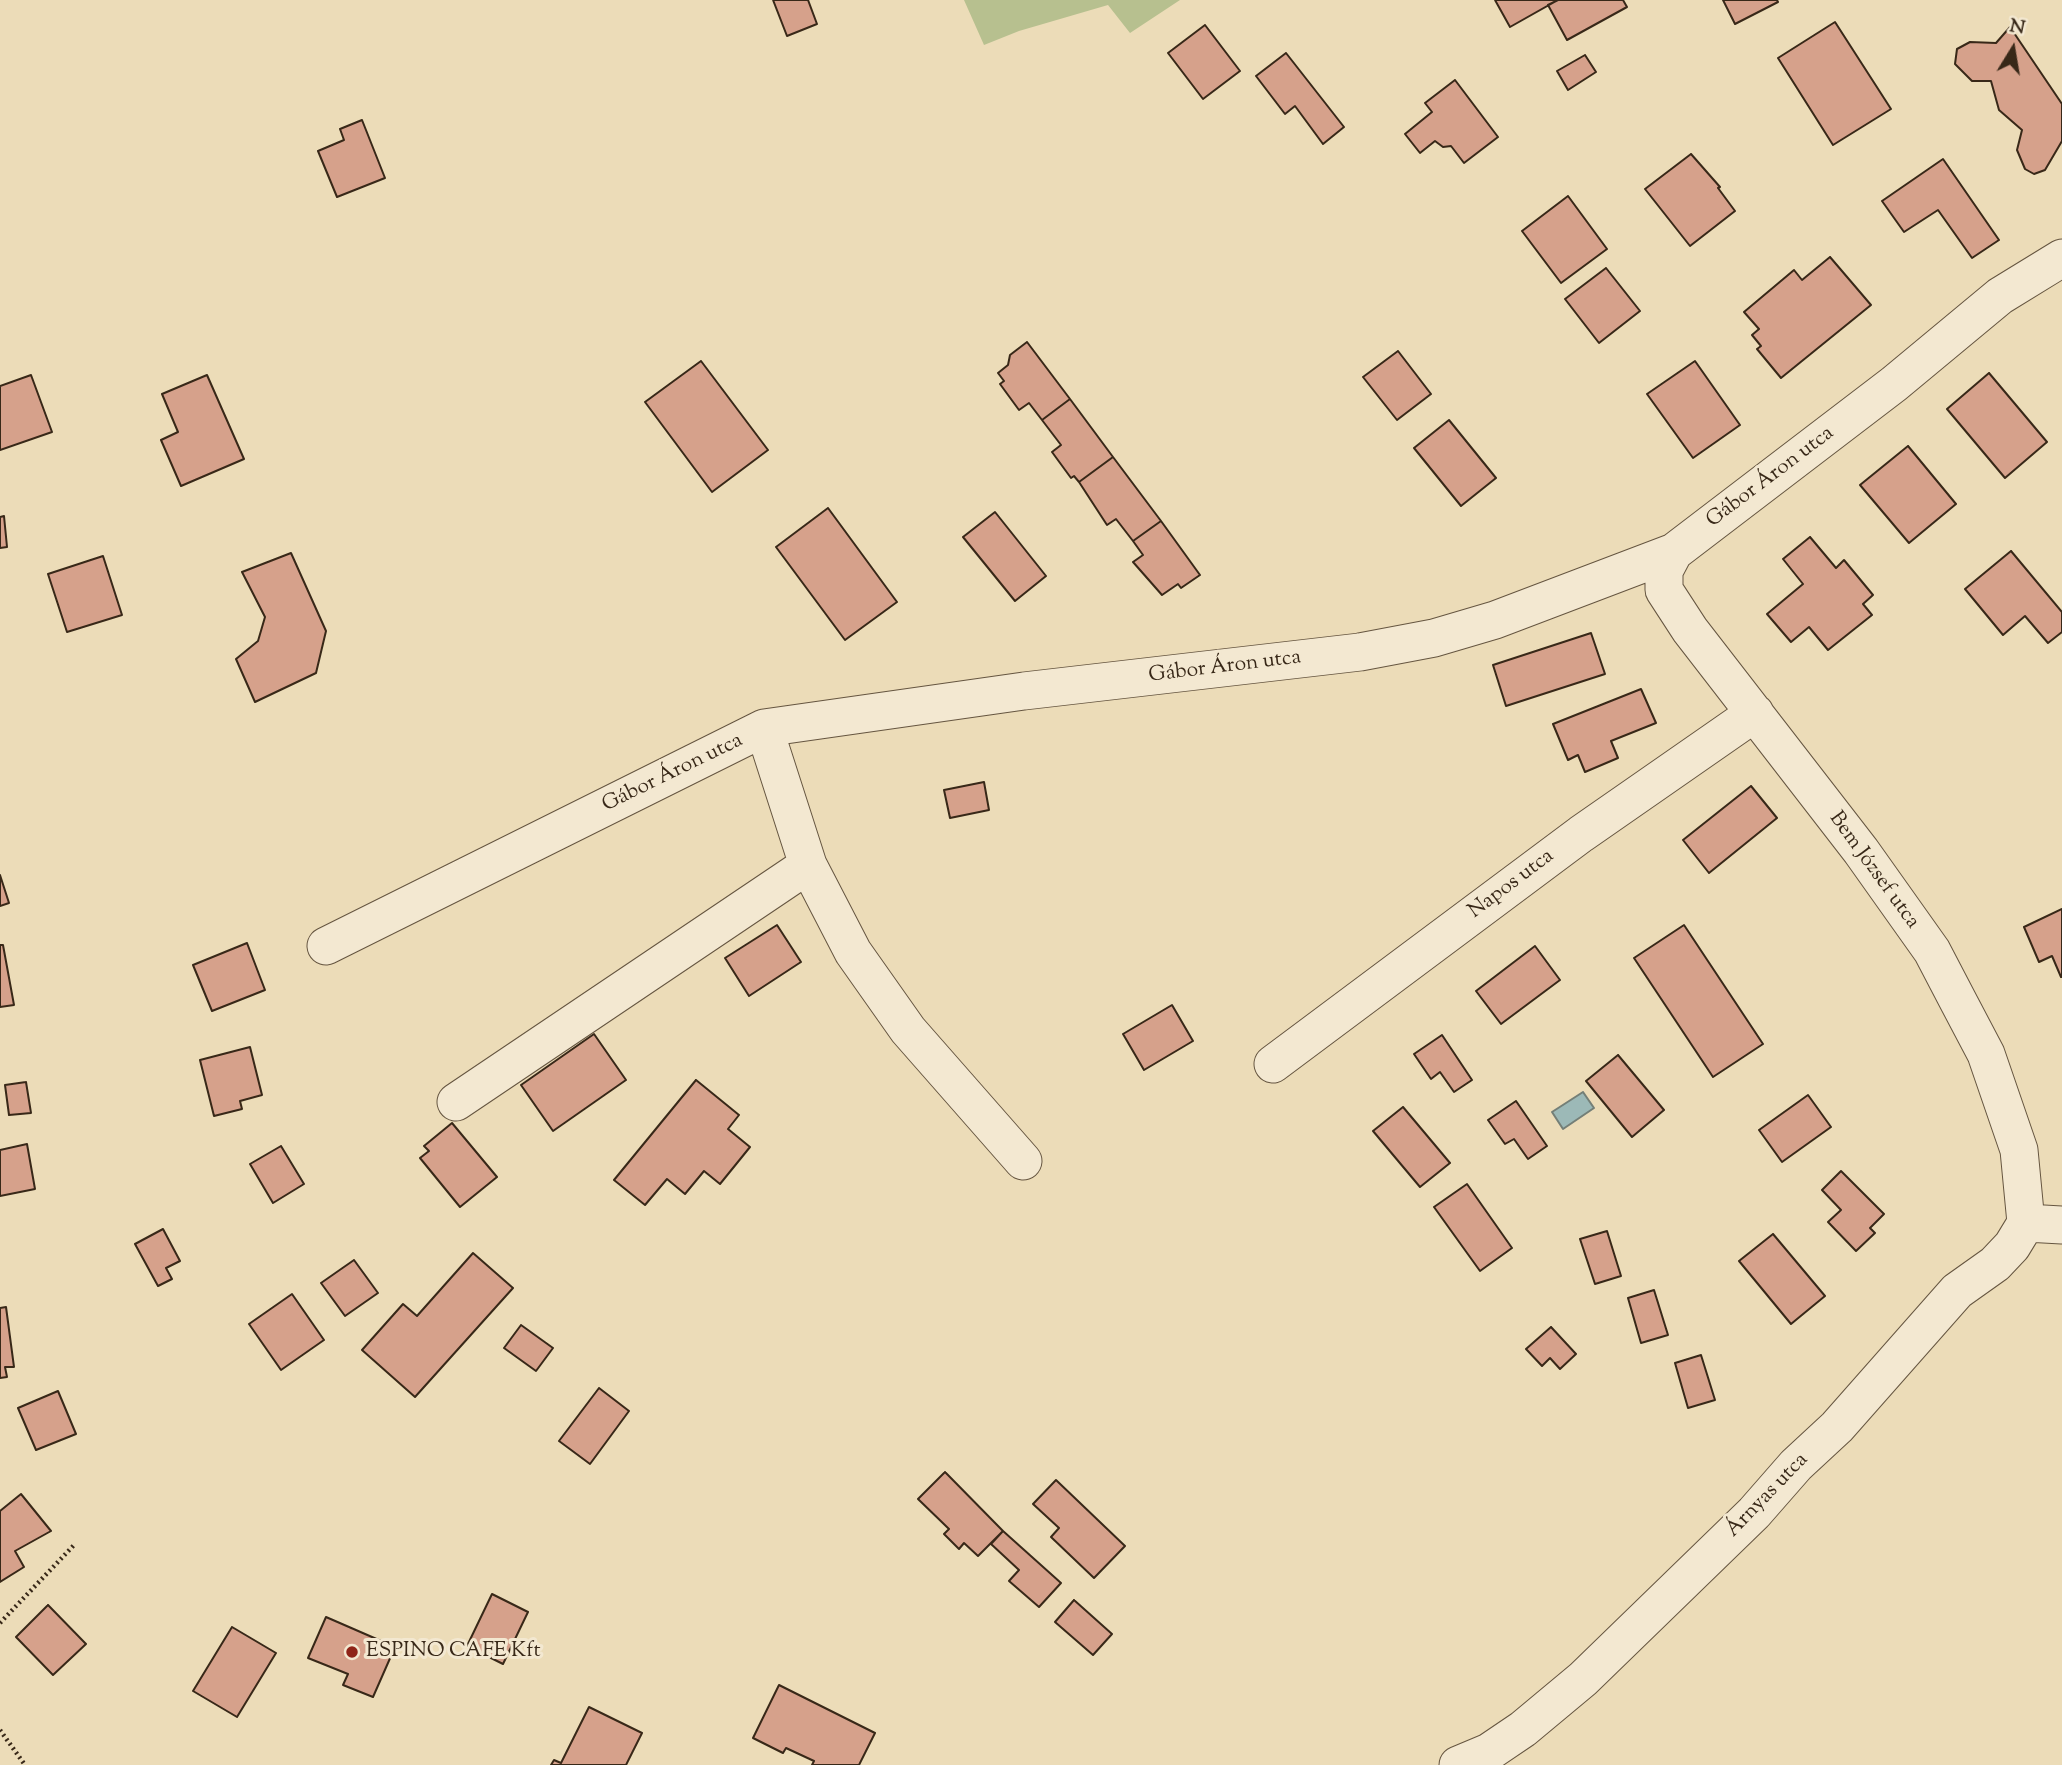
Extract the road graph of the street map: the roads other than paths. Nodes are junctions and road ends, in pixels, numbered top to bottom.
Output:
1 (2062, 258) edge
2 (1674, 552) junction
3 (1755, 713) junction
4 (764, 728) junction
5 (808, 865) junction
6 (326, 946) dead end
7 (1273, 1063) dead end
8 (456, 1102) dead end
9 (1023, 1161) dead end
10 (2026, 1223) junction
11 (2062, 1226) edge
12 (1458, 1765) edge

1 - 2 street, Gábor Áron utca
2 - 3 street, Bem József utca
2 - 4 street, Gábor Áron utca
3 - 7 street, Napos utca
3 - 10 street, Bem József utca
4 - 5 street
4 - 6 street, Gábor Áron utca
5 - 8 street
5 - 9 street
10 - 11 street
10 - 12 street, Árnyas utca

